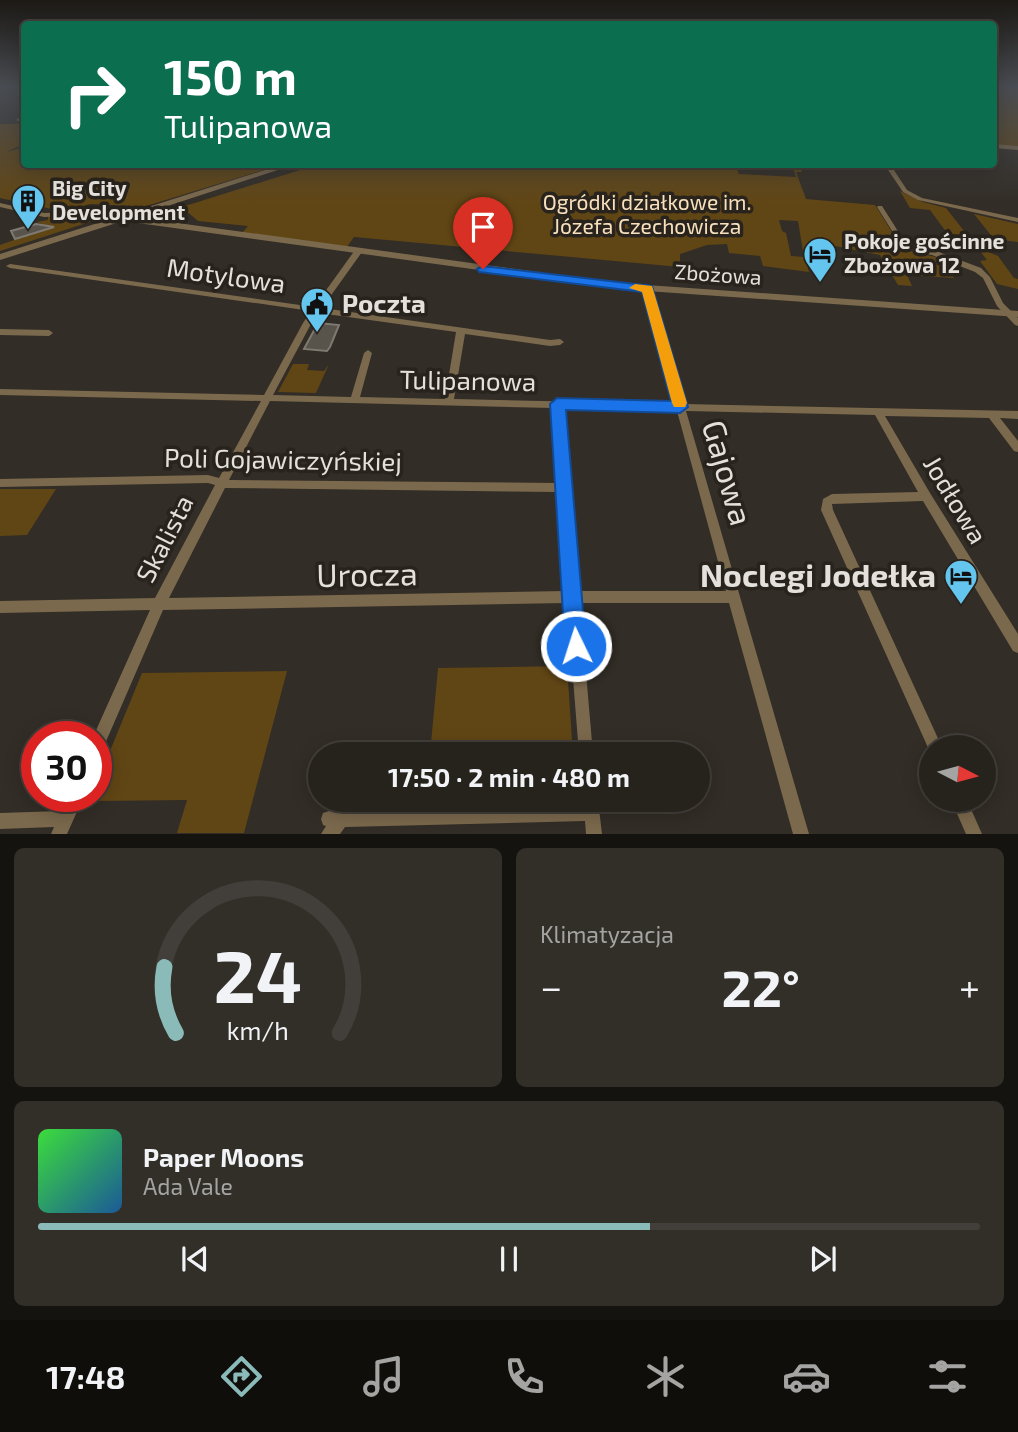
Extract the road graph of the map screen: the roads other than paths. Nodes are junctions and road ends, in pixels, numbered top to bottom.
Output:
1 (997, 146) edge
2 (1018, 148) edge
3 (280, 168) edge
4 (890, 168) edge
5 (0, 205) edge
6 (880, 207) dead end
7 (122, 218) junction
8 (1018, 220) edge
9 (358, 252) junction
10 (0, 257) edge
11 (10, 266) dead end
12 (647, 289) junction
13 (314, 310) junction
14 (1013, 313) edge
15 (1018, 323) edge
16 (461, 330) junction
17 (0, 332) edge
18 (49, 333) dead end
19 (560, 342) dead end
20 (368, 353) dead end
21 (0, 392) edge
22 (267, 398) junction
23 (355, 399) junction
24 (449, 402) junction
25 (557, 404) junction
26 (680, 407) junction
27 (878, 412) junction
28 (991, 414) junction
29 (1018, 415) edge
30 (1018, 448) edge
31 (0, 483) edge
32 (222, 483) junction
33 (564, 488) junction
34 (926, 496) junction
35 (573, 597) junction
36 (735, 597) junction
37 (159, 604) junction
38 (0, 607) edge
39 (1018, 646) edge
40 (108, 721) edge
41 (930, 735) edge
42 (585, 742) edge
43 (505, 812) edge
44 (592, 812) edge
45 (964, 812) edge
46 (0, 821) edge
47 (333, 824) edge
48 (62, 826) edge
49 (594, 834) edge
50 (801, 834) edge
51 (974, 834) edge

1 - 2 street
3 - 7 street
4 - 8 street
5 - 7 street
6 - 14 street
7 - 9 street, Zbożowa
7 - 10 street
9 - 12 street, Zbożowa
9 - 13 street, Skalista
11 - 13 street, Motylowa
12 - 14 street, Zbożowa
12 - 26 street, Gajowa
13 - 16 street, Motylowa
13 - 22 street, Skalista
14 - 15 street
16 - 19 street, Motylowa
16 - 24 street
17 - 18 street
20 - 23 street
21 - 22 street, Tulipanowa
22 - 23 street, Tulipanowa
22 - 32 street, Skalista
23 - 24 street, Tulipanowa
24 - 25 street, Tulipanowa
25 - 26 street, Tulipanowa
25 - 33 street
26 - 27 street, Tulipanowa
26 - 36 street, Gajowa
27 - 28 street, Tulipanowa
27 - 34 street, Jodłowa
28 - 29 street, Tulipanowa
28 - 30 street
31 - 32 street, Poli Gojawiczyńskiej
32 - 33 street, Poli Gojawiczyńskiej
32 - 37 street, Skalista
33 - 35 street
34 - 39 street, Jodłowa
34 - 41 street
35 - 36 street, Urocza
35 - 37 street, Urocza
35 - 42 street
36 - 50 street, Gajowa
37 - 38 street, Urocza
37 - 40 street, Skalista
43 - 47 street
44 - 49 street
45 - 51 street
46 - 48 street

